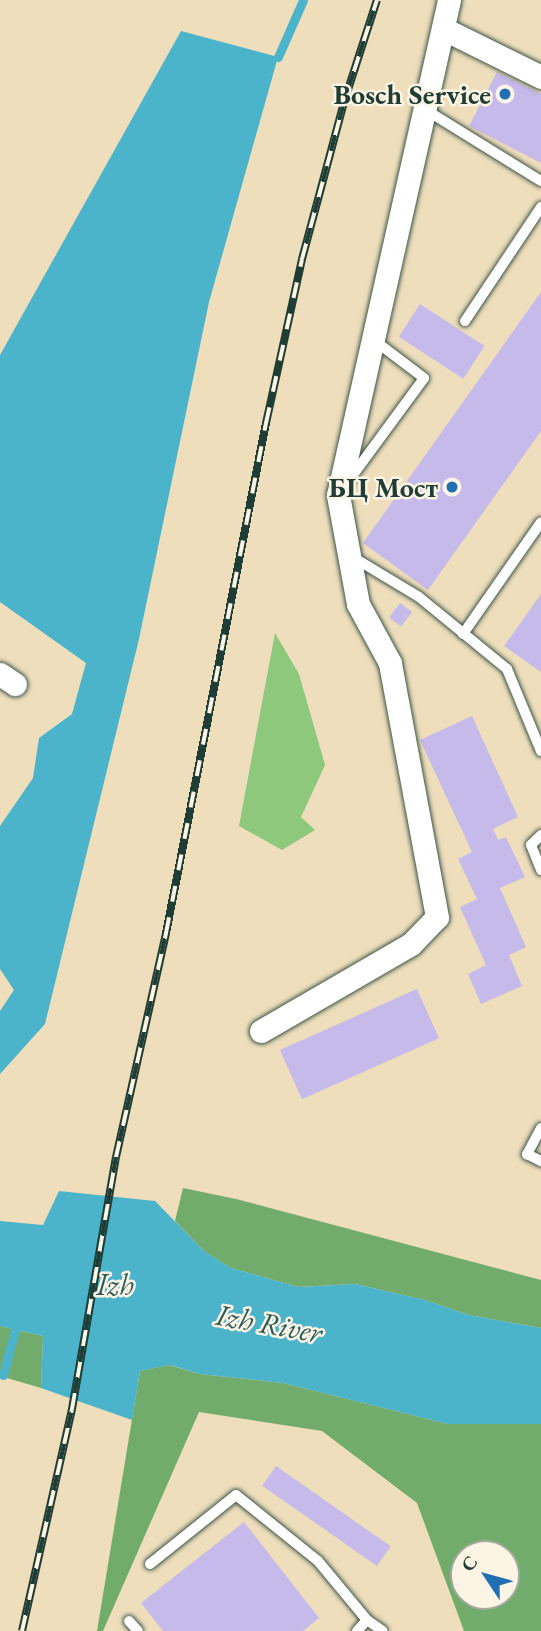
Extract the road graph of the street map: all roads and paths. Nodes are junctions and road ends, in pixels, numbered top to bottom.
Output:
1 (449, 0) edge
2 (444, 29) junction
3 (541, 77) edge
4 (425, 110) junction
5 (541, 181) edge
6 (541, 207) edge
7 (465, 321) dead end
8 (374, 340) junction
9 (338, 495) junction
10 (541, 522) edge
11 (349, 555) junction
12 (463, 634) junction
13 (539, 742) edge
14 (541, 835) edge
15 (541, 870) edge
16 (261, 1031) dead end
17 (541, 1128) edge
18 (541, 1161) edge
19 (150, 1564) dead end
20 (367, 1620) junction
21 (129, 1621) dead end
22 (138, 1631) edge
23 (356, 1631) edge
24 (383, 1631) edge

1 - 2 street
2 - 3 street
2 - 4 street
4 - 5 lane
4 - 8 street
6 - 7 lane
8 - 9 street
8 - 9 lane
9 - 11 street
10 - 12 lane
11 - 12 lane
11 - 16 street
12 - 13 lane
14 - 15 lane
17 - 18 lane
19 - 20 lane
20 - 23 lane
20 - 24 lane
21 - 22 lane

